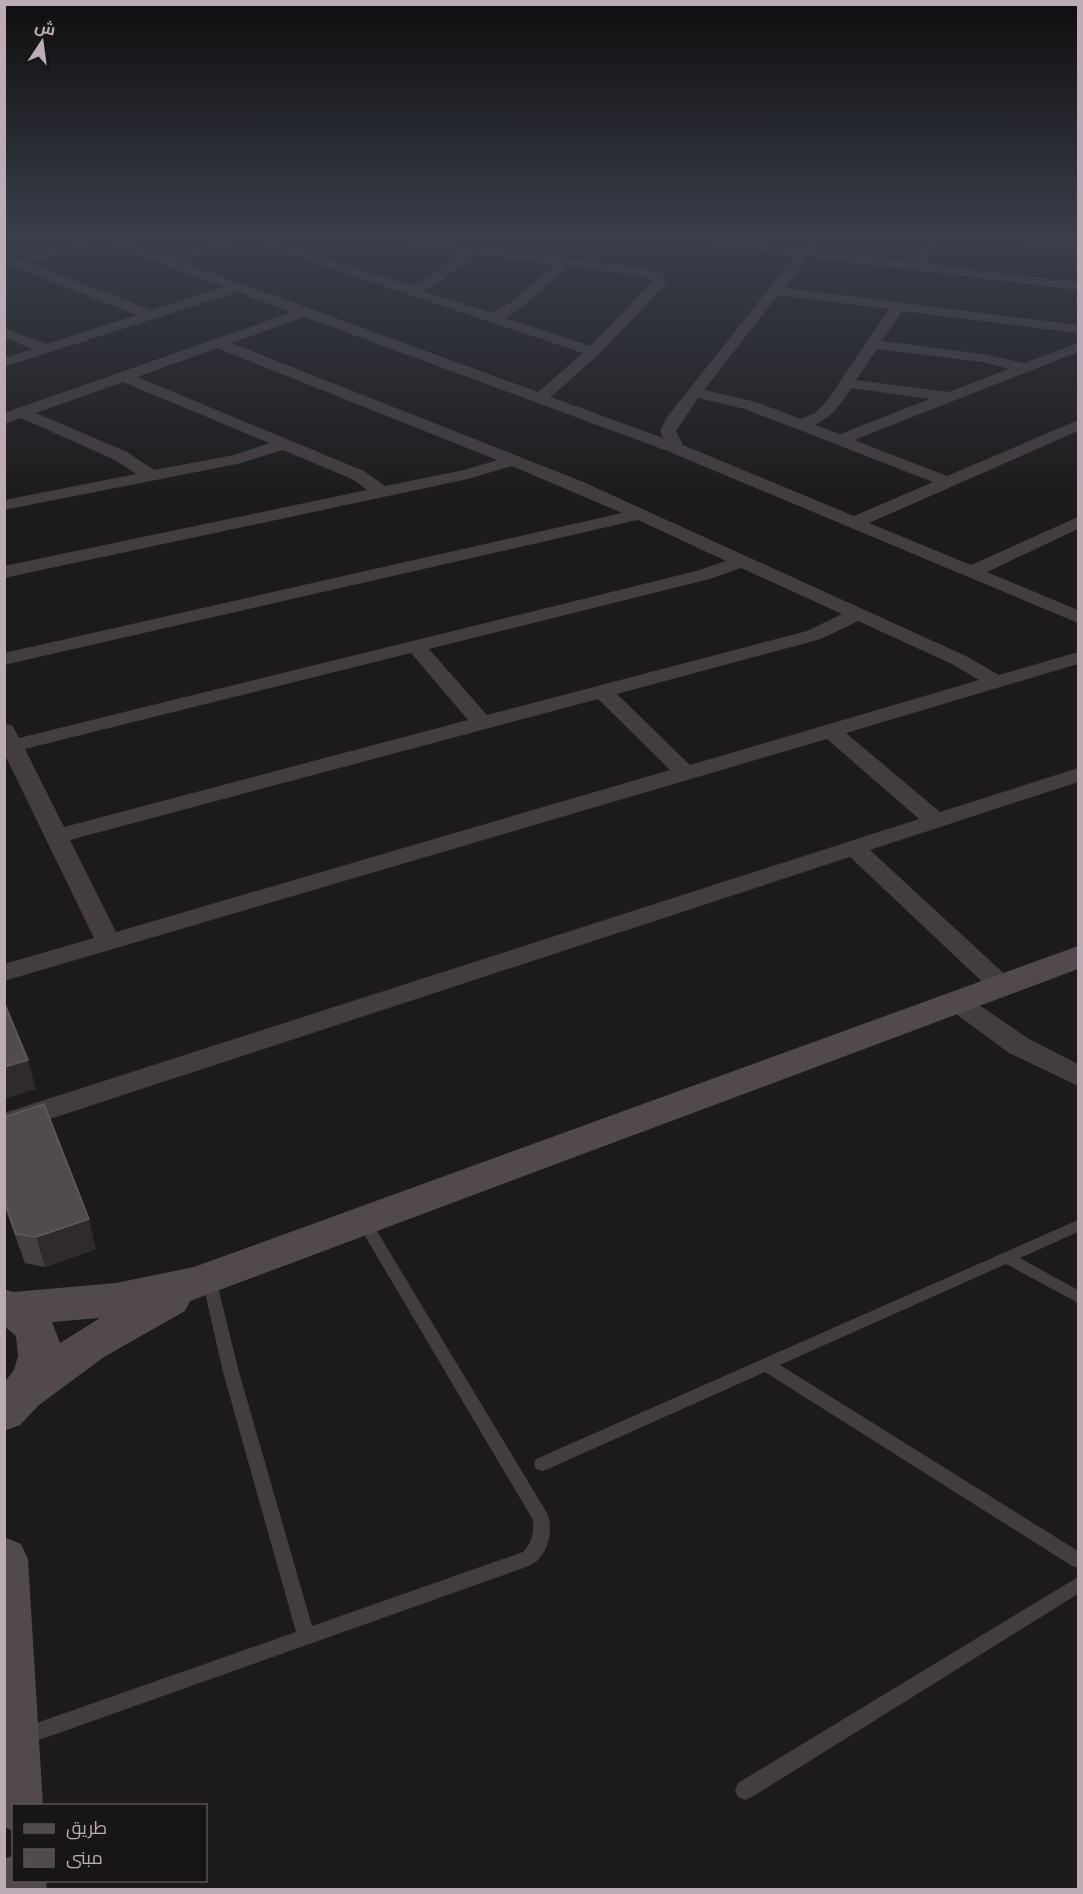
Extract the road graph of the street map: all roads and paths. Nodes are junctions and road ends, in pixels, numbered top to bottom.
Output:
1 (118, 325) edge
2 (269, 325) edge
3 (342, 325) edge
4 (516, 325) edge
5 (618, 325) edge
6 (750, 325) edge
7 (885, 325) edge
8 (1050, 325) edge
9 (1078, 329) edge
10 (4, 332) edge
11 (220, 344) junction
12 (873, 344) junction
13 (1078, 347) edge
14 (45, 349) junction
15 (593, 352) junction
16 (4, 363) edge
17 (1026, 368) junction
18 (125, 377) junction
19 (847, 383) junction
20 (696, 393) junction
21 (950, 397) junction
22 (541, 398) junction
23 (22, 413) junction
24 (4, 419) edge
25 (802, 425) junction
26 (1078, 425) edge
27 (840, 440) junction
28 (285, 444) junction
29 (676, 448) junction
30 (513, 460) junction
31 (151, 476) junction
32 (947, 482) junction
33 (381, 492) junction
34 (4, 505) edge
35 (640, 514) junction
36 (854, 523) junction
37 (1075, 526) edge
38 (742, 561) junction
39 (4, 572) edge
40 (972, 572) junction
41 (858, 614) junction
42 (1078, 617) edge
43 (416, 646) junction
44 (1078, 658) edge
45 (4, 659) edge
46 (997, 682) junction
47 (602, 691) junction
48 (482, 723) junction
49 (831, 731) junction
50 (8, 738) edge
51 (686, 773) junction
52 (1078, 776) edge
53 (936, 821) junction
54 (57, 836) junction
55 (854, 848) junction
56 (109, 942) junction
57 (1078, 957) edge
58 (4, 973) edge
59 (1002, 986) junction
60 (957, 1002) junction
61 (1078, 1076) edge
62 (4, 1124) edge
63 (364, 1222) junction
64 (1078, 1226) edge
65 (1007, 1258) junction
66 (203, 1281) junction
67 (1078, 1297) edge
68 (9, 1308) edge
69 (767, 1365) junction
70 (12, 1411) edge
71 (543, 1464) dead end
72 (4, 1559) edge
73 (1078, 1560) edge
74 (1078, 1585) edge
75 (306, 1636) junction
76 (14, 1740) junction
77 (745, 1790) dead end
78 (17, 1804) edge

1 - 14 street
2 - 11 street
3 - 22 street
4 - 15 street
5 - 15 street
6 - 20 street
7 - 12 street
8 - 9 street
10 - 14 street
11 - 18 street
11 - 30 street
12 - 17 street
12 - 19 street
13 - 17 street
14 - 16 street
15 - 22 street
17 - 21 street
18 - 23 street
18 - 28 street
19 - 21 street
19 - 25 street
20 - 25 street
20 - 29 street
21 - 27 street
22 - 29 street
23 - 24 street
23 - 31 street
25 - 27 street
26 - 32 street
27 - 32 street
28 - 31 street
28 - 33 street
29 - 36 street
30 - 33 street
30 - 35 street
31 - 34 street
32 - 36 street
33 - 39 street
35 - 38 street
35 - 45 street
36 - 40 street
37 - 40 street
38 - 41 street
38 - 43 street
40 - 42 street
41 - 46 street
41 - 47 street
43 - 48 street
43 - 50 street
44 - 46 street
46 - 49 street
47 - 48 street
47 - 51 street
48 - 54 street
49 - 51 street
49 - 53 street
50 - 54 street
51 - 56 street
52 - 53 street
53 - 55 street
54 - 56 street
55 - 59 street
55 - 62 street
56 - 58 street
57 - 59 street
59 - 60 street
60 - 61 street
60 - 63 street
63 - 66 street
63 - 75 lane
64 - 65 lane
65 - 67 lane
65 - 69 lane
66 - 68 street
66 - 70 street
66 - 75 lane
68 - 70 street
69 - 71 lane
69 - 73 lane
72 - 76 street
74 - 77 lane
75 - 76 lane
76 - 78 street

